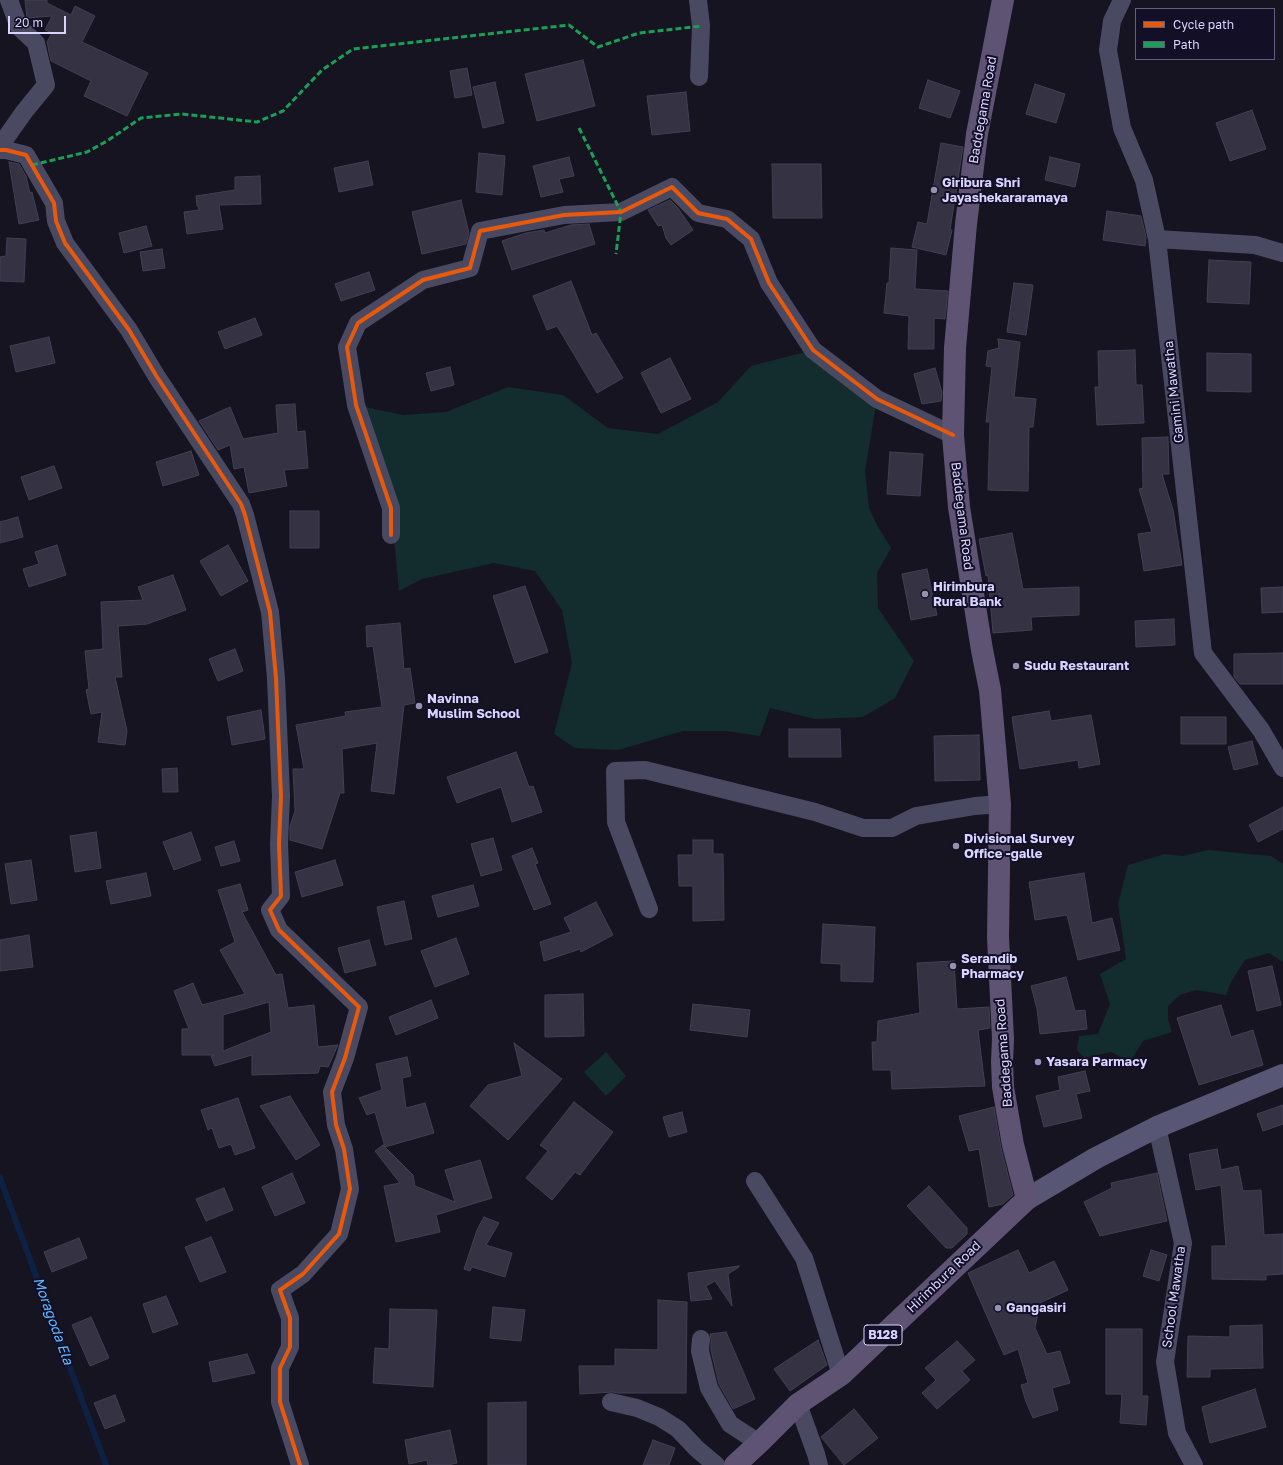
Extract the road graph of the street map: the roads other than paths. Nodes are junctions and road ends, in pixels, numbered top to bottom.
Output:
1 (9, 0) edge
2 (698, 0) edge
3 (1003, 0) edge
4 (1122, 0) edge
5 (699, 77) dead end
6 (0, 146) edge
7 (0, 150) edge
8 (1157, 238) junction
9 (1283, 253) edge
10 (953, 435) junction
11 (391, 536) dead end
12 (1283, 768) edge
13 (1000, 804) junction
14 (649, 909) dead end
15 (1283, 1075) edge
16 (1157, 1127) junction
17 (755, 1181) dead end
18 (1027, 1199) junction
19 (701, 1339) dead end
20 (841, 1375) junction
21 (611, 1402) dead end
22 (798, 1404) junction
23 (759, 1443) junction
24 (300, 1465) edge
25 (716, 1465) edge
26 (735, 1465) edge
27 (819, 1465) edge
28 (1194, 1465) edge

1 - 6 street
2 - 5 street
3 - 10 main road, Baddegama Road
4 - 8 street, Gamini Mawatha
7 - 24 street
8 - 9 street
8 - 12 street, Gamini Mawatha
10 - 11 street
10 - 13 main road, Baddegama Road
13 - 14 street
13 - 18 main road, Baddegama Road
15 - 16 main road
16 - 18 main road
16 - 28 street, School Mawatha
17 - 20 street
18 - 20 main road, Hirimbura Road / B128
19 - 23 street
20 - 22 main road, Hirimbura Road / B128
21 - 25 street
22 - 23 main road, Hirimbura Road / B128
22 - 27 street
23 - 26 main road, Hirimbura Road / B128

